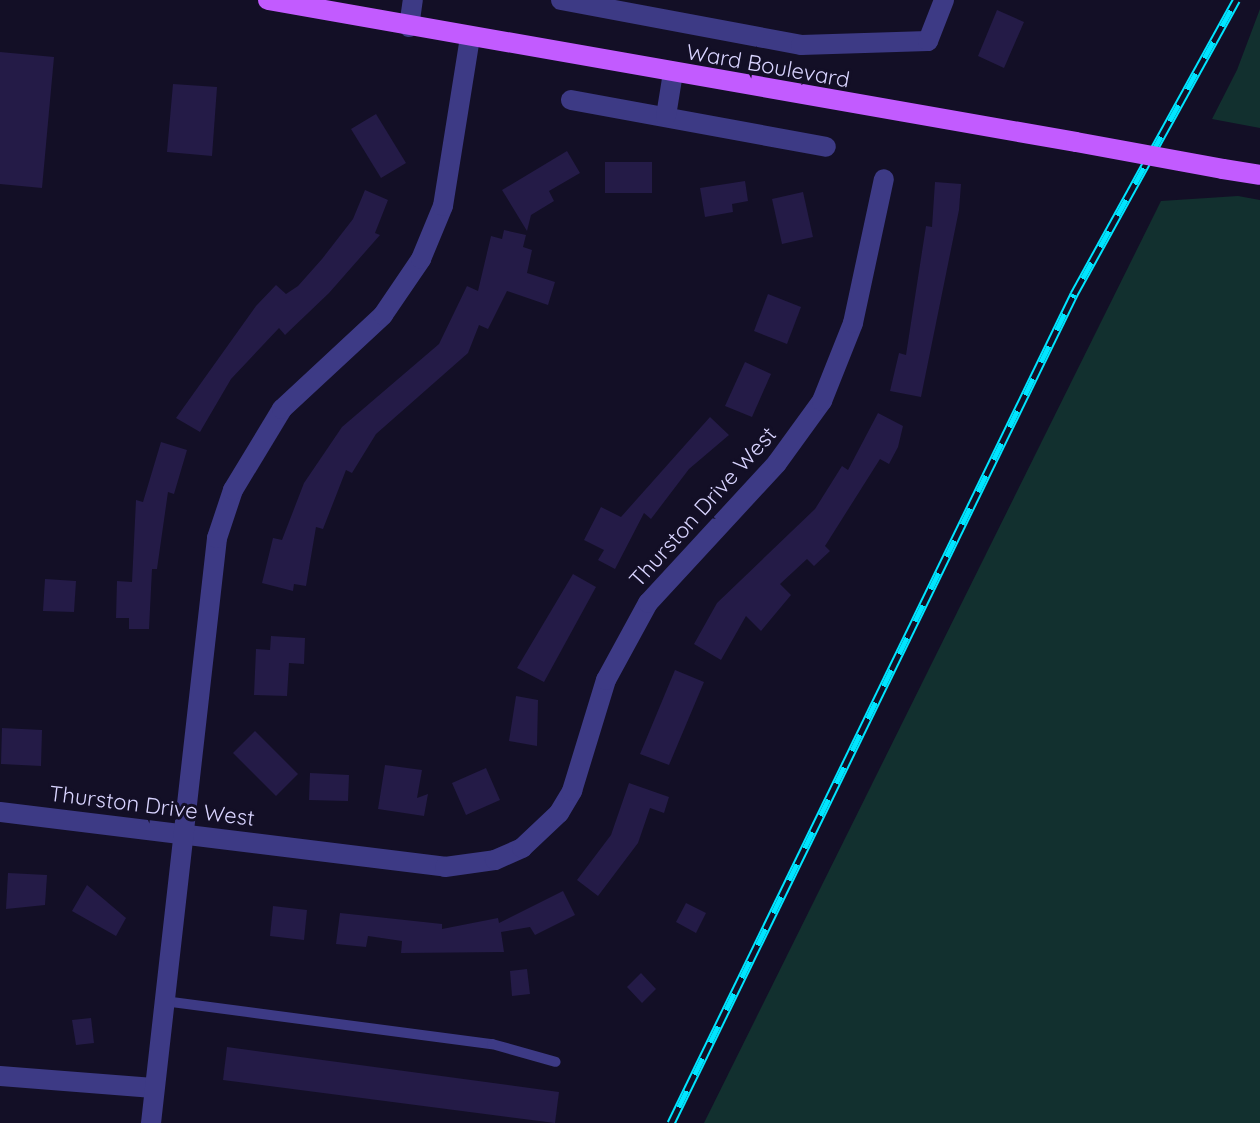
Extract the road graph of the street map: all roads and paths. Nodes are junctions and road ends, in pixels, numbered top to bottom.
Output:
1 (268, 0) edge
2 (413, 0) edge
3 (561, 0) edge
4 (944, 0) edge
5 (409, 27) junction
6 (470, 37) junction
7 (673, 73) junction
8 (571, 100) dead end
9 (666, 116) junction
10 (826, 147) dead end
11 (1260, 175) edge
12 (884, 179) dead end
13 (0, 812) edge
14 (181, 833) junction
15 (162, 1001) junction
16 (556, 1062) dead end
17 (0, 1076) edge
18 (154, 1088) junction
19 (151, 1123) edge

1 - 5 main road, Ward Boulevard
2 - 5 street
3 - 4 street
5 - 6 main road, Ward Boulevard
6 - 7 main road, Ward Boulevard
6 - 14 street
7 - 9 street
7 - 11 main road, Ward Boulevard, bridge
8 - 9 street
9 - 10 street
12 - 14 street, Thurston Drive West
13 - 14 street, Thurston Drive West
14 - 15 street
15 - 16 lane
15 - 18 street
17 - 18 street
18 - 19 street

